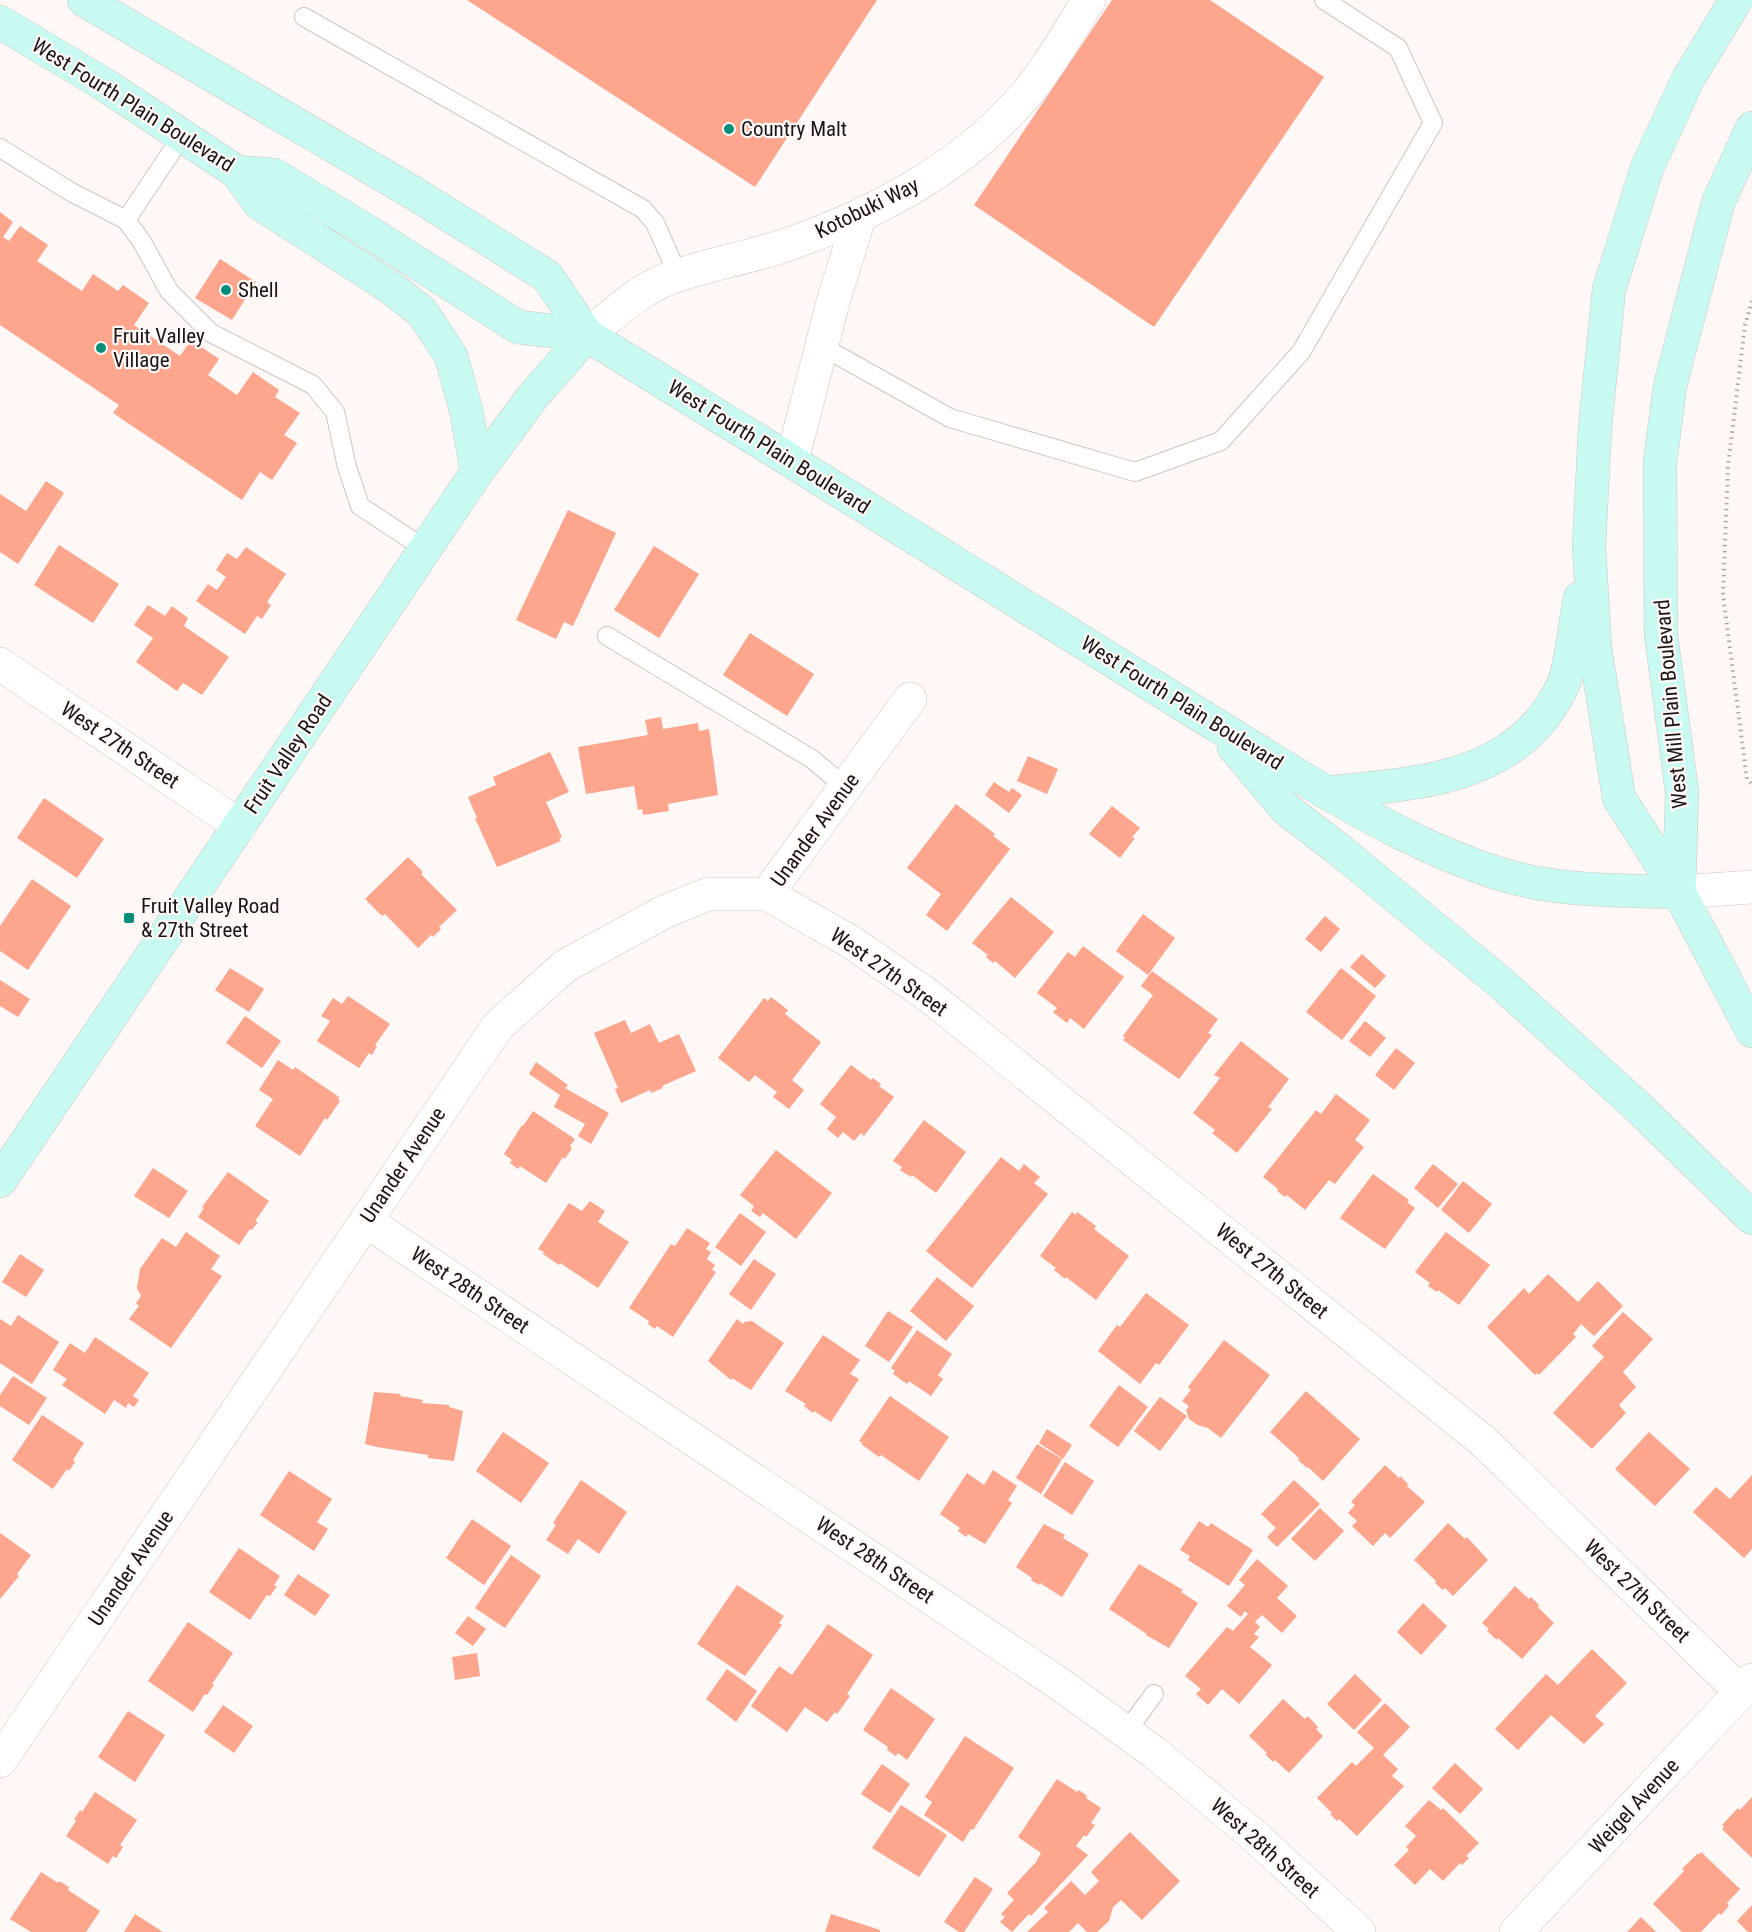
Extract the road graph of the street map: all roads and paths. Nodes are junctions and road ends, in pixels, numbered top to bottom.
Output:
1 (84, 0) edge
2 (1089, 0) edge
3 (1324, 0) edge
4 (1736, 0) edge
5 (304, 17) dead end
6 (0, 22) edge
7 (1752, 128) edge
8 (182, 136) junction
9 (0, 148) edge
10 (237, 172) junction
11 (860, 215) junction
12 (126, 220) junction
13 (678, 275) junction
14 (1752, 301) edge
15 (587, 334) junction
16 (821, 346) junction
17 (792, 461) junction
18 (477, 472) junction
19 (1589, 546) junction
20 (425, 549) junction
21 (607, 636) dead end
22 (0, 664) edge
23 (910, 699) dead end
24 (1215, 724) junction
25 (1752, 784) edge
26 (845, 787) junction
27 (1327, 793) junction
28 (240, 826) junction
29 (1752, 887) edge
30 (1679, 892) junction
31 (767, 894) junction
32 (1752, 1031) edge
33 (0, 1181) edge
34 (1752, 1218) edge
35 (366, 1221) junction
36 (1746, 1686) edge
37 (1154, 1694) dead end
38 (1126, 1732) junction
39 (0, 1761) edge
40 (1359, 1932) edge
41 (1516, 1932) edge

1 - 15 main road, West Fourth Plain Boulevard
2 - 11 street, Kotobuki Way
3 - 16 lane
4 - 19 main road
5 - 13 lane
6 - 8 main road, West Fourth Plain Boulevard
7 - 30 main road, West Mill Plain Boulevard
8 - 10 main road, West Fourth Plain Boulevard
8 - 12 lane
9 - 12 lane
10 - 15 main road, West Fourth Plain Boulevard
10 - 18 main road
11 - 13 street, Kotobuki Way
11 - 16 street
12 - 20 lane
13 - 15 street, Kotobuki Way
14 - 25 path
15 - 17 main road, West Fourth Plain Boulevard
15 - 18 main road, Fruit Valley Road
16 - 17 street
17 - 24 main road, West Fourth Plain Boulevard
18 - 20 main road, Fruit Valley Road
19 - 27 main road
19 - 30 main road
20 - 28 main road, Fruit Valley Road
21 - 26 lane
22 - 28 street, West 27th Street
23 - 26 street, Unander Avenue
24 - 27 main road, West Fourth Plain Boulevard
24 - 34 main road
26 - 31 street, Unander Avenue
27 - 30 main road, West Fourth Plain Boulevard
28 - 33 main road, Fruit Valley Road
29 - 30 street
30 - 32 main road
31 - 35 street, Unander Avenue
31 - 36 street, West 27th Street
35 - 38 street, West 28th Street
35 - 39 street, Unander Avenue
36 - 41 street, Weigel Avenue
37 - 38 lane
38 - 40 street, West 28th Street

